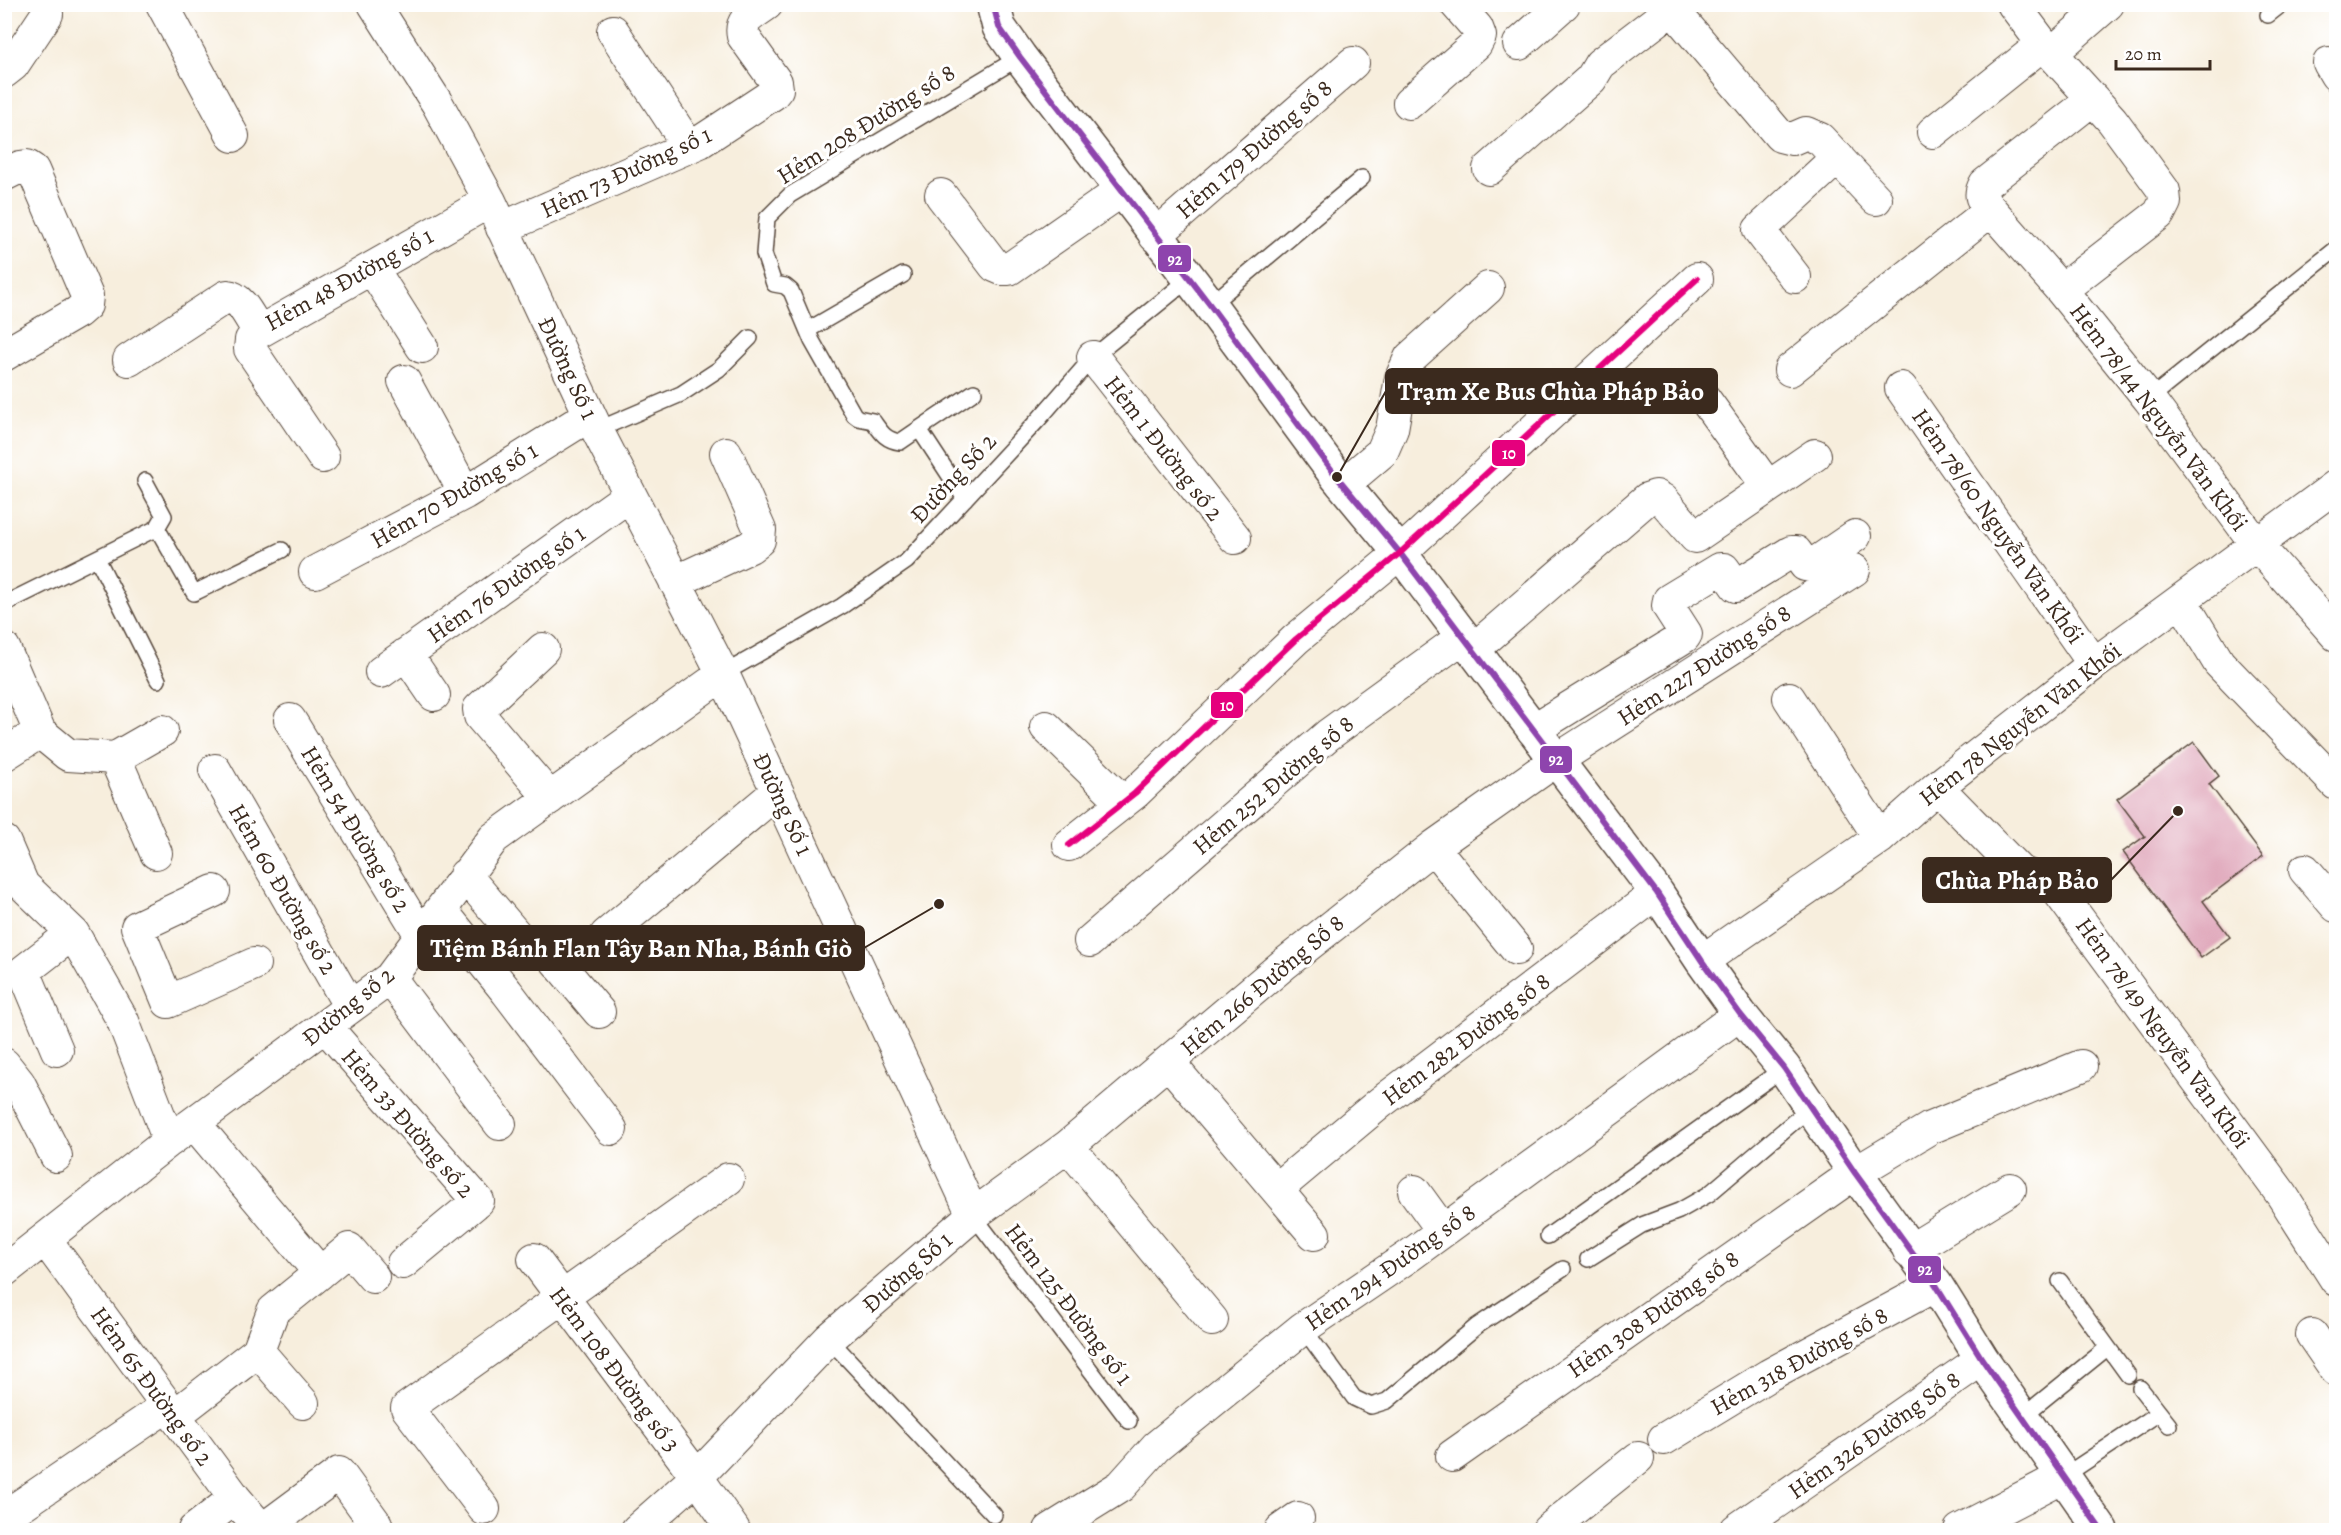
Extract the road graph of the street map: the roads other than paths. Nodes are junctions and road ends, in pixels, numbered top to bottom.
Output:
1 (374, 4) edge
2 (767, 4) edge
3 (993, 4) edge
4 (1456, 4) edge
5 (1563, 4) edge
6 (2013, 4) edge
7 (2108, 4) edge
8 (2282, 4) edge
9 (1670, 7) edge
10 (174, 9) edge
11 (47, 14) dead end
12 (2268, 15) dead end
13 (614, 31) dead end
14 (1519, 44) dead end
15 (2048, 48) junction
16 (1020, 57) junction
17 (1353, 63) dead end
18 (4, 72) edge
19 (2093, 99) junction
20 (1408, 103) dead end
21 (1934, 132) dead end
22 (233, 136) dead end
23 (689, 147) junction
24 (1838, 157) junction
25 (1489, 169) dead end
26 (4, 175) edge
27 (1362, 178) dead end
28 (1121, 191) junction
29 (941, 195) dead end
30 (1876, 199) dead end
31 (1991, 210) junction
32 (496, 214) junction
33 (1155, 236) junction
34 (2337, 249) edge
35 (372, 268) junction
36 (903, 275) dead end
37 (1795, 277) dead end
38 (1189, 279) junction
39 (1697, 279) dead end
40 (1488, 288) dead end
41 (2061, 290) junction
42 (1210, 305) junction
43 (808, 330) junction
44 (259, 332) junction
45 (750, 338) dead end
46 (422, 347) dead end
47 (4, 355) edge
48 (1093, 357) junction
49 (129, 360) dead end
50 (1790, 370) dead end
51 (404, 381) dead end
52 (1696, 387) dead end
53 (1901, 388) dead end
54 (974, 392) dead end
55 (2149, 399) junction
56 (594, 423) junction
57 (919, 429) junction
58 (726, 453) dead end
59 (1815, 455) dead end
60 (322, 457) dead end
61 (145, 481) dead end
62 (1343, 485) junction
63 (2337, 486) edge
64 (1768, 488) junction
65 (465, 493) junction
66 (630, 495) junction
67 (965, 499) junction
68 (157, 528) junction
69 (1855, 536) dead end
70 (1234, 538) dead end
71 (2257, 545) junction
72 (282, 550) dead end
73 (1400, 553) junction
74 (97, 558) junction
75 (1854, 570) dead end
76 (315, 572) dead end
77 (675, 582) junction
78 (2181, 600) junction
79 (4, 604) edge
80 (2337, 635) edge
81 (1468, 643) junction
82 (4, 648) edge
83 (543, 649) dead end
84 (406, 654) junction
85 (2094, 663) junction
86 (381, 672) dead end
87 (723, 674) junction
88 (158, 680) dead end
89 (434, 695) dead end
90 (1789, 698) dead end
91 (290, 720) dead end
92 (1046, 727) dead end
93 (1533, 730) junction
94 (162, 731) dead end
95 (40, 732) junction
96 (4, 755) edge
97 (115, 758) junction
98 (1556, 761) junction
99 (215, 770) dead end
100 (2337, 784) edge
101 (1937, 787) junction
102 (777, 792) junction
103 (550, 798) junction
104 (1123, 802) junction
105 (1880, 838) junction
106 (4, 842) edge
107 (1069, 845) dead end
108 (1433, 847) junction
109 (156, 853) dead end
110 (2305, 870) dead end
111 (465, 875) junction
112 (214, 891) dead end
113 (1657, 893) junction
114 (2337, 906) edge
115 (441, 910) junction
116 (73, 933) junction
117 (606, 935) dead end
118 (422, 937) junction
119 (1090, 941) dead end
120 (1516, 949) dead end
121 (1702, 961) junction
122 (254, 964) dead end
123 (390, 978) junction
124 (168, 1002) junction
125 (350, 1007) junction
126 (599, 1012) dead end
127 (1740, 1014) junction
128 (123, 1021) junction
129 (325, 1026) junction
130 (57, 1050) dead end
131 (1169, 1063) junction
132 (4, 1064) edge
133 (2081, 1066) dead end
134 (1784, 1068) junction
135 (1811, 1107) junction
136 (501, 1124) dead end
137 (611, 1128) dead end
138 (182, 1132) junction
139 (1068, 1146) junction
140 (56, 1156) dead end
141 (1855, 1173) junction
142 (728, 1179) dead end
143 (1277, 1189) junction
144 (2010, 1189) dead end
145 (1414, 1191) dead end
146 (973, 1215) junction
147 (1443, 1231) junction
148 (1314, 1234) dead end
149 (1548, 1236) dead end
150 (45, 1239) junction
151 (1909, 1251) junction
152 (1588, 1259) dead end
153 (534, 1260) dead end
154 (403, 1263) dead end
155 (1563, 1269) dead end
156 (4, 1271) edge
157 (320, 1273) junction
158 (373, 1277) dead end
159 (2337, 1280) edge
160 (2060, 1281) dead end
161 (1936, 1285) junction
162 (561, 1298) junction
163 (1212, 1320) dead end
164 (1303, 1328) junction
165 (2312, 1335) dead end
166 (829, 1339) junction
167 (2107, 1348) junction
168 (258, 1351) junction
169 (1982, 1359) junction
170 (2337, 1370) edge
171 (2128, 1375) dead end
172 (2140, 1388) dead end
173 (303, 1403) dead end
174 (170, 1411) junction
175 (2023, 1416) junction
176 (1129, 1421) dead end
177 (1664, 1439) dead end
178 (1452, 1456) dead end
179 (1638, 1458) dead end
180 (2064, 1476) junction
181 (697, 1477) junction
182 (235, 1498) junction
183 (484, 1509) dead end
184 (994, 1515) dead end
185 (4, 1517) edge
186 (376, 1524) dead end
187 (194, 1530) edge
188 (262, 1530) edge
189 (637, 1530) edge
190 (734, 1530) edge
191 (1050, 1530) edge
192 (1548, 1530) edge
193 (1736, 1530) edge
194 (1960, 1530) edge
195 (2101, 1530) edge

1 - 32 street, Đường Số 1
2 - 23 street, Hẻm 73 Đường số 1
3 - 16 street
4 - 20 street
5 - 14 street
6 - 15 street, Hẻm 78/44 Nguyễn Văn Khối
7 - 15 street
8 - 12 lane
9 - 24 street
9 - 25 street
10 - 22 street
11 - 18 street
13 - 23 street
15 - 19 street, Hẻm 78/44 Nguyễn Văn Khối
15 - 21 street
16 - 28 street
16 - 43 lane, Hẻm 208 Đường số 8
17 - 33 street, Hẻm 179 Đường số 8
19 - 31 street
19 - 41 street, Hẻm 78/44 Nguyễn Văn Khối
23 - 32 street, Hẻm 73 Đường số 1
24 - 30 street
24 - 37 street
26 - 47 street
27 - 42 lane
28 - 29 street
28 - 33 street
31 - 41 street, Hẻm 78/44 Nguyễn Văn Khối
31 - 50 street
32 - 35 street, Hẻm 48 Đường số 1
32 - 56 street, Đường Số 1
33 - 38 street
34 - 55 lane
35 - 44 street, Hẻm 48 Đường số 1
35 - 46 street
36 - 43 lane
38 - 42 street
38 - 48 lane, Đường Số 2
39 - 73 street
40 - 62 street
41 - 55 street, Hẻm 78/44 Nguyễn Văn Khối
42 - 62 street
43 - 57 lane
44 - 49 street, Hẻm 48 Đường số 1
44 - 60 street
45 - 56 lane
48 - 67 lane, Đường Số 2
48 - 70 street, Hẻm 1 Đường số 2
51 - 65 street
52 - 64 street
53 - 85 street, Hẻm 78/60 Nguyễn Văn Khối
54 - 57 lane
55 - 71 street, Hẻm 78/44 Nguyễn Văn Khối
56 - 65 street, Hẻm 70 Đường số 1
56 - 66 street, Đường Số 1
57 - 67 lane
58 - 77 street
59 - 64 street
61 - 68 lane
62 - 73 street
63 - 71 street, Hẻm 78 Nguyễn Văn Khối
64 - 81 street, Hẻm 252 Đường số 8
65 - 76 street, Hẻm 70 Đường số 1
66 - 77 street, Đường Số 1
66 - 84 street, Hẻm 76 Đường số 1
67 - 87 lane, Đường Số 2
68 - 72 lane
68 - 74 lane
69 - 93 street
71 - 78 street, Hẻm 78 Nguyễn Văn Khối
71 - 80 street, Hẻm 78/44 Nguyễn Văn Khối
73 - 81 street
73 - 104 street
74 - 79 lane
74 - 88 lane
75 - 98 street, Hẻm 227 Đường số 8
77 - 87 street, Đường Số 1
78 - 85 street, Hẻm 78 Nguyễn Văn Khối
78 - 100 street
81 - 93 street
81 - 119 street, Hẻm 252 Đường số 8
82 - 95 street
83 - 103 street
84 - 86 street, Hẻm 76 Đường số 1
84 - 89 street
85 - 101 street, Hẻm 78 Nguyễn Văn Khối
87 - 102 street, Đường Số 1
87 - 103 street, Đường số 2
90 - 105 street
91 - 118 street, Hẻm 54 Đường số 2
92 - 104 street
93 - 98 street
94 - 97 street
95 - 96 street
95 - 97 street
97 - 109 street
98 - 108 street, Hẻm 266 Đường Số 8
98 - 113 street
99 - 125 street, Hẻm 60 Đường số 2
101 - 105 street, Hẻm 78 Nguyễn Văn Khối
101 - 159 street, Hẻm 78/49 Nguyễn Văn Khối
102 - 117 street
102 - 146 street, Đường Số 1
103 - 111 street, Đường số 2
104 - 107 street
105 - 121 street, Hẻm 78 Nguyễn Văn Khối
106 - 116 street
108 - 120 street
108 - 131 street, Hẻm 266 Đường Số 8
110 - 114 street
111 - 115 street, Đường số 2
111 - 126 street
112 - 124 street
113 - 121 street
113 - 143 street, Hẻm 282 Đường số 8
115 - 118 street, Đường số 2
115 - 137 street
116 - 128 street
116 - 130 street
118 - 123 street, Đường số 2
121 - 127 street
122 - 124 street
123 - 125 street, Đường số 2
123 - 136 street
124 - 128 street
125 - 129 street, Đường số 2
127 - 134 street
127 - 147 street, Hẻm 294 Đường số 8
128 - 138 street
129 - 138 street, Đường số 2
129 - 154 street, Hẻm 33 Đường số 2
131 - 139 street, Hẻm 266 Đường Số 8
131 - 143 street
132 - 140 street
133 - 141 street, Hẻm 308 Đường số 8
134 - 135 street
134 - 149 lane
135 - 141 street
135 - 152 lane
138 - 150 street, Đường số 2
138 - 157 street
139 - 146 street, Hẻm 266 Đường Số 8
139 - 163 street
141 - 151 street
141 - 178 street, Hẻm 308 Đường số 8
142 - 162 street
143 - 148 street
144 - 151 street
145 - 147 street
146 - 166 street, Đường Số 1
146 - 176 lane, Hẻm 125 Đường số 1
147 - 164 street, Hẻm 294 Đường số 8
150 - 156 street, Đường số 2
150 - 174 street, Hẻm 65 Đường số 2
151 - 161 street
153 - 162 street, Hẻm 108 Đường số 3
155 - 164 lane
157 - 158 street
157 - 168 street
160 - 167 lane
161 - 169 street
161 - 177 street, Hẻm 318 Đường số 8
162 - 181 street, Hẻm 108 Đường số 3
162 - 183 street
164 - 191 street, Hẻm 294 Đường số 8
165 - 170 street
166 - 181 street, Đường Số 1
166 - 184 lane
167 - 171 lane
167 - 175 lane
168 - 173 street
168 - 174 street
169 - 175 street
169 - 193 street, Hẻm 326 Đường Số 8
172 - 180 lane
174 - 182 street, Hẻm 65 Đường số 2
174 - 185 street
175 - 180 street
179 - 192 street
180 - 194 street
180 - 195 street
181 - 189 street, Đường Số 1
181 - 190 street
182 - 187 street
182 - 188 street, Hẻm 65 Đường số 2
186 - 188 street

